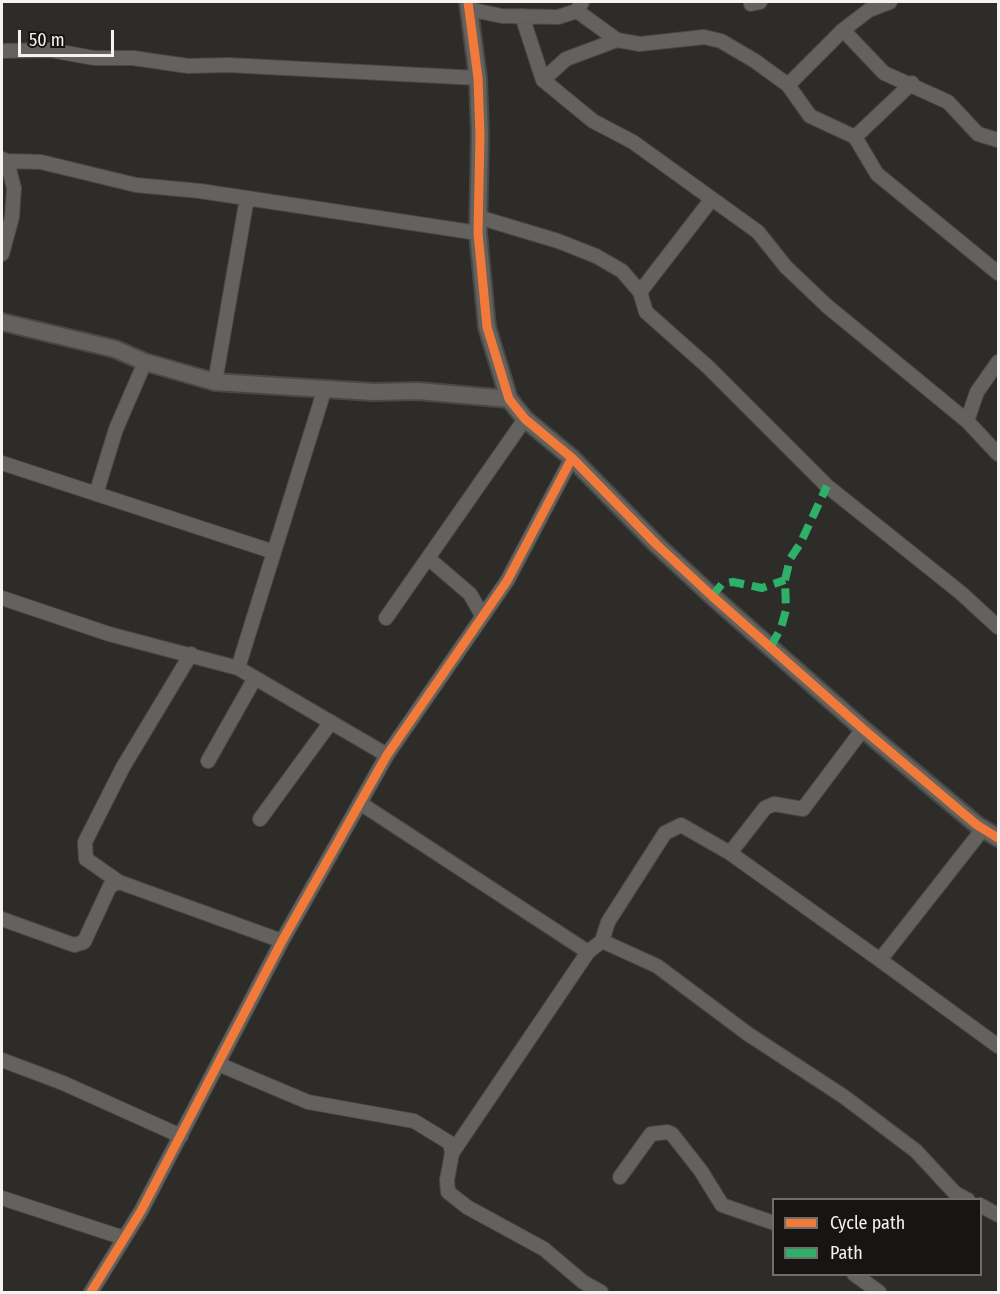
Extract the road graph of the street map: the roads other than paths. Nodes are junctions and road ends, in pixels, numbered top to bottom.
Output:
1 (890, 2) edge
2 (468, 5) edge
3 (579, 6) edge
4 (522, 16) junction
5 (843, 30) junction
6 (617, 40) junction
7 (2, 51) edge
8 (478, 78) junction
9 (543, 80) junction
10 (912, 83) junction
11 (788, 85) junction
12 (855, 137) junction
13 (999, 140) edge
14 (4, 160) edge
15 (247, 198) junction
16 (711, 200) junction
17 (478, 225) junction
18 (2, 254) edge
19 (999, 273) edge
20 (640, 292) junction
21 (2, 322) edge
22 (145, 362) junction
23 (998, 363) edge
24 (216, 382) junction
25 (325, 388) junction
26 (509, 399) junction
27 (525, 419) junction
28 (967, 421) junction
29 (999, 454) edge
30 (572, 458) junction
31 (2, 463) edge
32 (96, 494) junction
33 (274, 552) junction
34 (428, 558) junction
35 (2, 598) edge
36 (482, 615) junction
37 (386, 618) dead end
38 (999, 627) edge
39 (190, 654) junction
40 (238, 668) junction
41 (255, 678) junction
42 (331, 722) junction
43 (862, 729) junction
44 (387, 754) junction
45 (208, 761) dead end
46 (360, 803) junction
47 (260, 819) dead end
48 (983, 829) junction
49 (999, 838) edge
50 (730, 853) junction
51 (119, 882) junction
52 (2, 919) edge
53 (602, 941) junction
54 (282, 942) junction
55 (588, 952) junction
56 (880, 960) junction
57 (999, 1046) edge
58 (2, 1060) edge
59 (219, 1064) junction
60 (181, 1136) junction
61 (452, 1153) junction
62 (620, 1177) dead end
63 (951, 1196) edge
64 (2, 1198) edge
65 (982, 1206) edge
66 (999, 1215) edge
67 (772, 1222) edge
68 (124, 1238) junction
69 (855, 1276) edge
70 (92, 1293) edge
71 (601, 1293) edge
72 (879, 1293) edge

1 - 5 street
2 - 4 street
2 - 8 street
3 - 4 street
3 - 6 street
4 - 9 street
5 - 10 street
5 - 11 street
6 - 9 street
6 - 11 street
7 - 8 street
8 - 17 street
9 - 16 street
10 - 12 street
10 - 13 street
11 - 12 street
12 - 19 street
14 - 15 street
14 - 18 street
15 - 17 street
15 - 24 street
16 - 20 street
16 - 28 street
17 - 20 street
17 - 26 street
20 - 38 street
21 - 22 street
22 - 24 street
22 - 32 street
23 - 28 street
24 - 25 street
25 - 26 street
25 - 33 street
26 - 27 street
27 - 30 street
27 - 34 street
28 - 29 street
30 - 36 street
30 - 43 street
31 - 32 street
32 - 33 street
33 - 40 street
34 - 36 street
34 - 37 street
35 - 39 street
36 - 44 street
39 - 40 street
39 - 51 street
40 - 41 street
41 - 42 street
41 - 45 street
42 - 44 street
42 - 47 street
43 - 48 street
43 - 50 street
44 - 46 street
46 - 54 street
46 - 55 street
48 - 49 street
48 - 56 street
50 - 53 street
50 - 56 street
51 - 52 street
51 - 54 street
53 - 55 street
53 - 63 street
54 - 59 street
55 - 61 street
56 - 57 street
58 - 60 street
59 - 60 street
59 - 61 street
60 - 68 street
61 - 71 street
62 - 67 street
64 - 68 street
65 - 66 street
68 - 70 street
69 - 72 street

